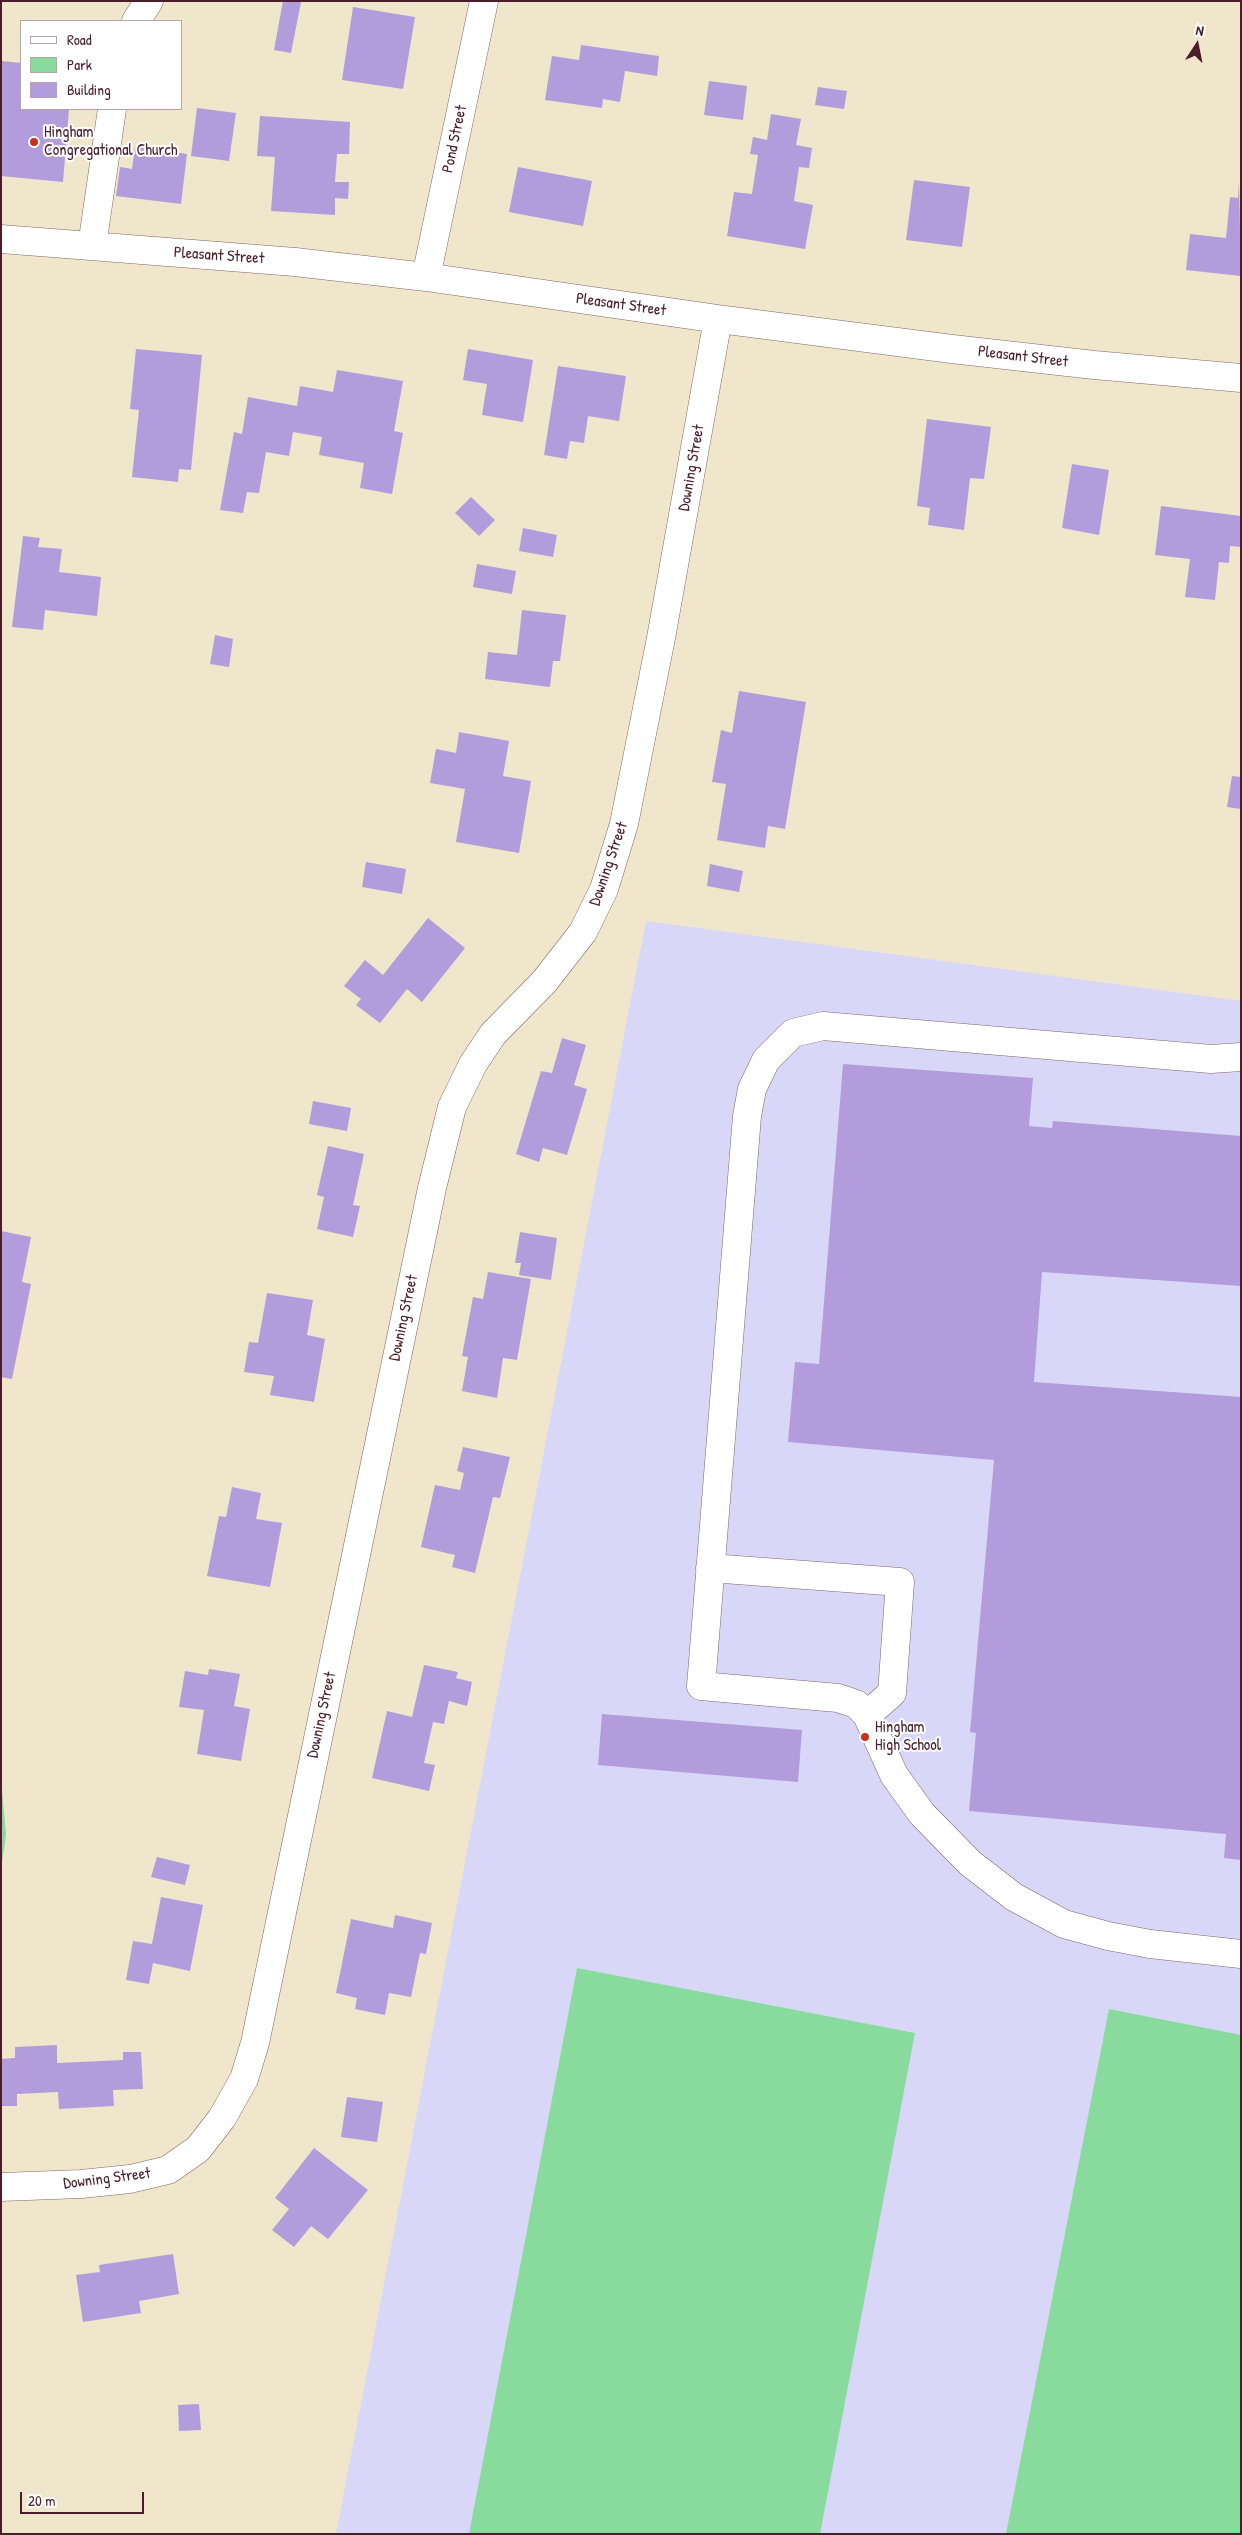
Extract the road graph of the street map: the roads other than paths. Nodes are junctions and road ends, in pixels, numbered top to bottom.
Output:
1 (150, 1) edge
2 (484, 1) edge
3 (137, 20) edge
4 (112, 110) edge
5 (1, 239) edge
6 (92, 246) junction
7 (426, 277) junction
8 (718, 319) junction
9 (1241, 378) edge
10 (1241, 1057) edge
11 (710, 1568) junction
12 (867, 1715) junction
13 (1241, 1954) edge
14 (1, 2187) edge

1 - 3 street
2 - 7 street, Pond Street
4 - 6 street
5 - 6 street, Pleasant Street
6 - 7 street, Pleasant Street
7 - 8 street, Pleasant Street
8 - 9 street, Pleasant Street
8 - 14 street, Downing Street
10 - 11 street
11 - 12 street
11 - 12 street
12 - 13 street

